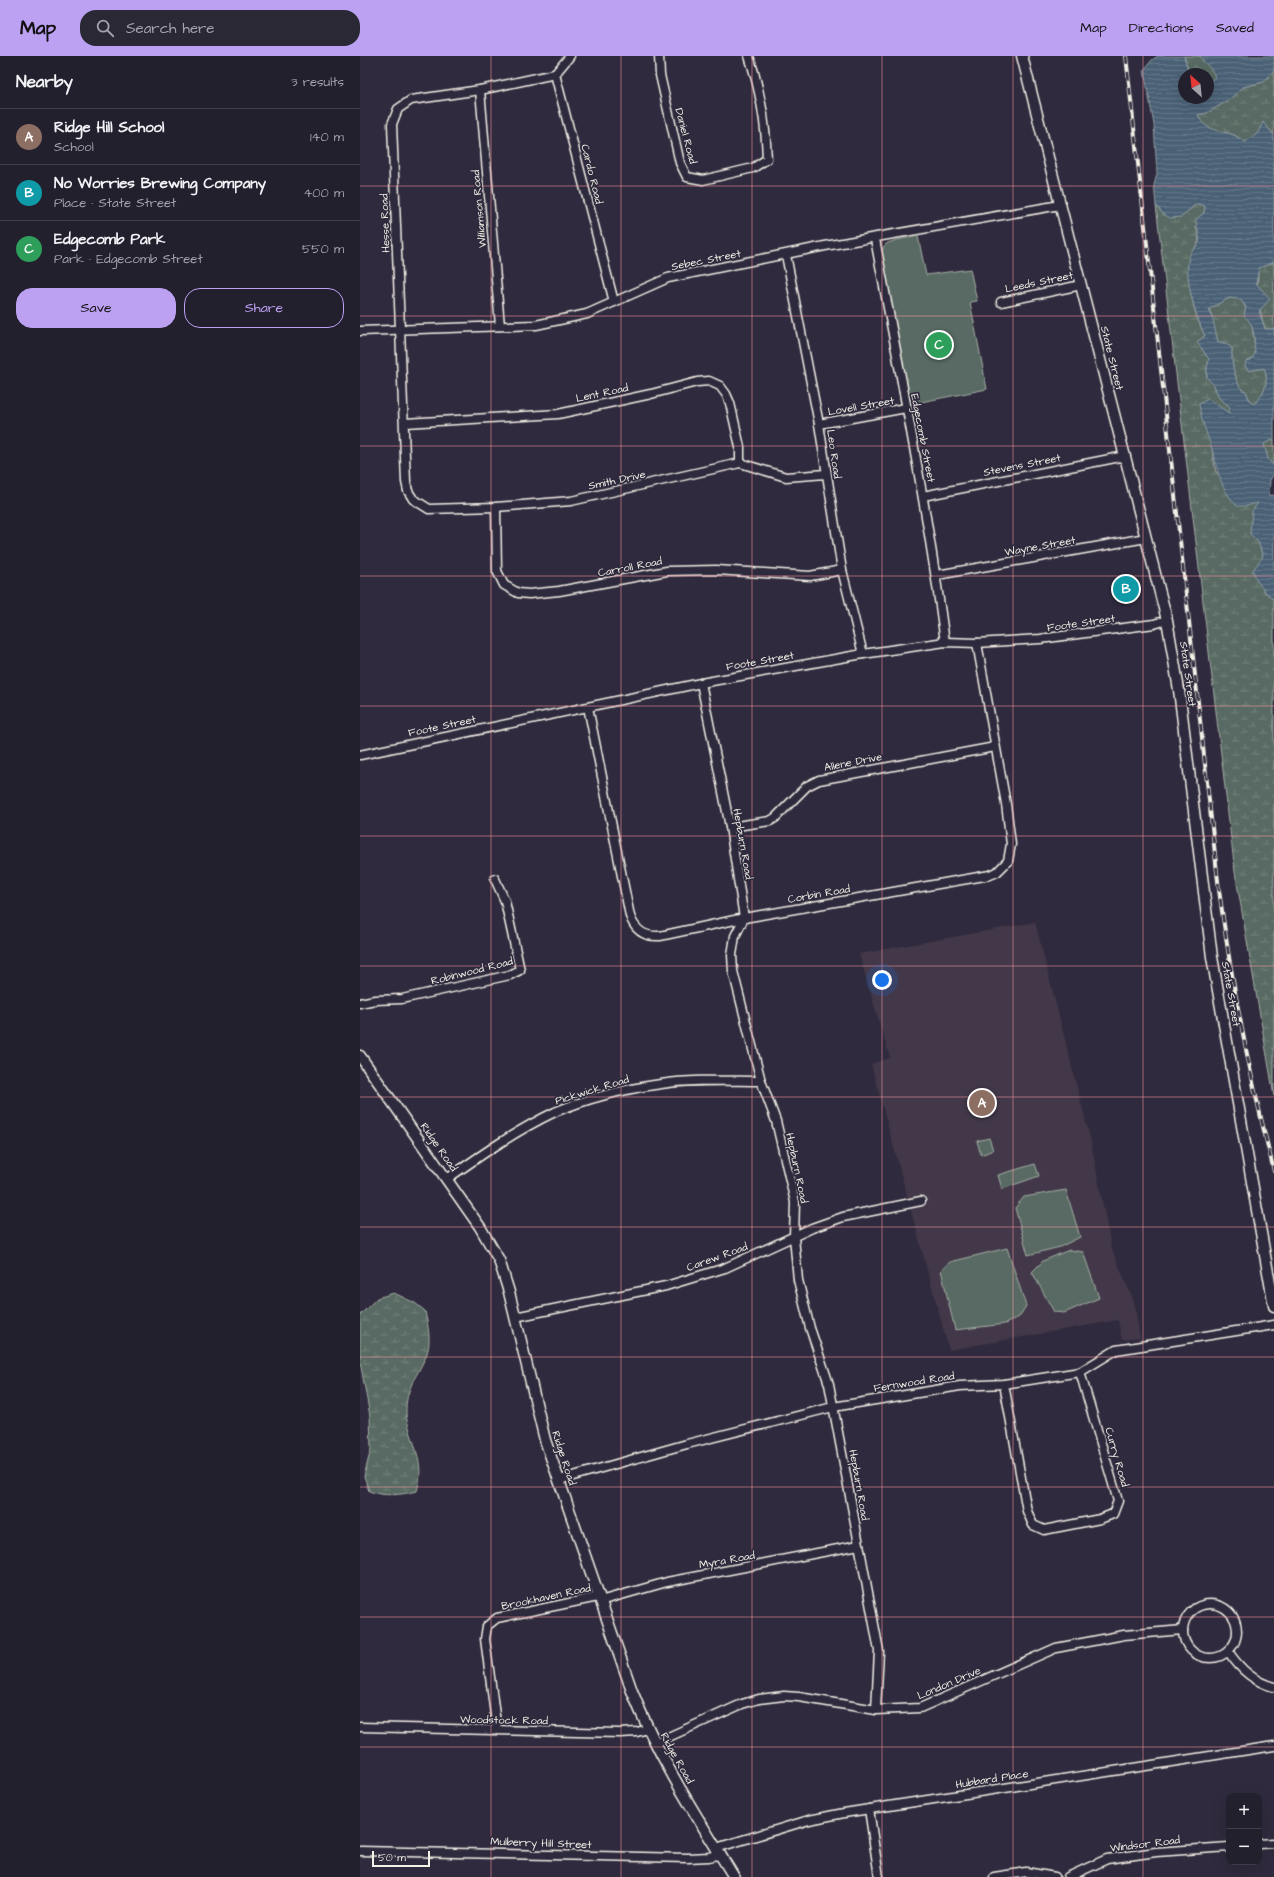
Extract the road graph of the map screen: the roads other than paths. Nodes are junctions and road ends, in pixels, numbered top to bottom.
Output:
1 (570, 56) edge
2 (659, 56) edge
3 (749, 56) edge
4 (1022, 56) edge
5 (555, 74) junction
6 (480, 90) junction
7 (1060, 205) junction
8 (875, 239) junction
9 (786, 255) junction
10 (1081, 285) junction
11 (614, 302) junction
12 (1001, 302) dead end
13 (500, 326) junction
14 (401, 330) junction
15 (360, 331) edge
16 (906, 408) junction
17 (405, 423) junction
18 (819, 424) junction
19 (1125, 456) junction
20 (740, 463) junction
21 (826, 474) junction
22 (923, 496) junction
23 (413, 499) joint
24 (496, 507) junction
25 (1146, 538) junction
26 (842, 570) junction
27 (936, 575) junction
28 (1167, 620) junction
29 (945, 642) junction
30 (976, 643) junction
31 (863, 654) junction
32 (701, 683) junction
33 (588, 707) junction
34 (995, 747) junction
35 (360, 755) edge
36 (730, 827) junction
37 (495, 879) dead end
38 (744, 918) junction
39 (360, 1003) edge
40 (360, 1056) edge
41 (761, 1081) junction
42 (447, 1179) junction
43 (921, 1201) dead end
44 (794, 1237) junction
45 (1274, 1306) edge
46 (515, 1317) junction
47 (1274, 1325) edge
48 (1080, 1372) junction
49 (1004, 1384) junction
50 (833, 1407) junction
51 (559, 1480) junction
52 (859, 1546) junction
53 (599, 1599) junction
54 (1183, 1630) junction
55 (1228, 1651) junction
56 (1274, 1688) edge
57 (876, 1710) junction
58 (360, 1727) edge
59 (648, 1729) junction
60 (498, 1730) junction
61 (655, 1743) junction
62 (1274, 1746) edge
63 (869, 1809) junction
64 (1274, 1843) edge
65 (1262, 1844) edge
66 (1226, 1847) edge
67 (360, 1850) edge
68 (718, 1851) junction
69 (734, 1877) edge
70 (879, 1877) edge
71 (994, 1877) edge
72 (1055, 1877) edge
73 (1068, 1877) edge

1 - 5 street
2 - 3 street, Daniel Road
4 - 7 main road, State Street
5 - 6 street, Hesse Road
5 - 11 street, Cardo Road
6 - 13 street, Williamson Road
6 - 14 street, Hesse Road
7 - 8 street, Sebec Street
7 - 10 main road, State Street
8 - 9 street, Sebec Street
8 - 16 street, Edgecomb Street
9 - 11 street, Sebec Street
9 - 18 street, Leo Road
10 - 12 street, Leeds Street
10 - 19 main road, State Street
11 - 13 street, Sebec Street
13 - 14 street, Sebec Street
14 - 15 street, Sebec Street
14 - 17 street, Hesse Road
16 - 18 street, Lovell Street
16 - 22 street, Edgecomb Street
17 - 20 street, Lent Road
17 - 23 street, Hesse Road
18 - 21 street, Leo Road
19 - 22 street, Stevens Street
19 - 25 main road, State Street
20 - 21 street, Smith Drive
20 - 24 street, Smith Drive
21 - 26 street, Leo Road
22 - 27 street, Edgecomb Street
23 - 24 street, Smith Drive
24 - 26 street, Carroll Road
25 - 27 street, Wayne Street
25 - 28 main road, State Street
26 - 31 street, Leo Road
27 - 29 street, Edgecomb Street
28 - 30 street, Foote Street
28 - 45 main road, State Street
29 - 30 street, Foote Street
29 - 31 street, Foote Street
30 - 34 street, Corbin Road
31 - 32 street, Foote Street
32 - 33 street, Foote Street
32 - 36 street, Hepburn Road
33 - 35 street, Foote Street
33 - 38 street, Corbin Road
34 - 36 street, Allene Drive
34 - 38 street, Corbin Road
36 - 38 street, Hepburn Road
37 - 39 street, Robinwood Road
38 - 41 street, Hepburn Road
40 - 42 main road, Ridge Road
41 - 42 street, Pickwick Road
41 - 44 street, Hepburn Road
42 - 46 main road, Ridge Road
43 - 44 street, Carew Road
44 - 46 street, Carew Road
44 - 50 street, Hepburn Road
46 - 51 main road, Ridge Road
47 - 48 street, Fernwood Road
48 - 49 street, Fernwood Road
48 - 49 street, Curry Road
49 - 50 street, Fernwood Road
50 - 51 street, Fernwood Road
50 - 52 street, Hepburn Road
51 - 53 main road, Ridge Road
52 - 53 street, Myra Road
52 - 57 street, Hepburn Road
53 - 59 main road, Ridge Road
53 - 60 street, Brookhaven Road
54 - 55 street
54 - 55 street
54 - 57 street, London Drive
55 - 56 street
57 - 61 street, London Drive
58 - 60 street, Woodstock Road
59 - 60 street, Woodstock Road
59 - 61 main road, Ridge Road
61 - 68 main road, Ridge Road
62 - 63 street, Hubbard Place
63 - 68 street, Hubbard Place
63 - 70 street
64 - 65 street
66 - 73 street, Windsor Road
67 - 68 street, Mulberry Hill Street
68 - 69 main road, Ridge Road
71 - 72 street

